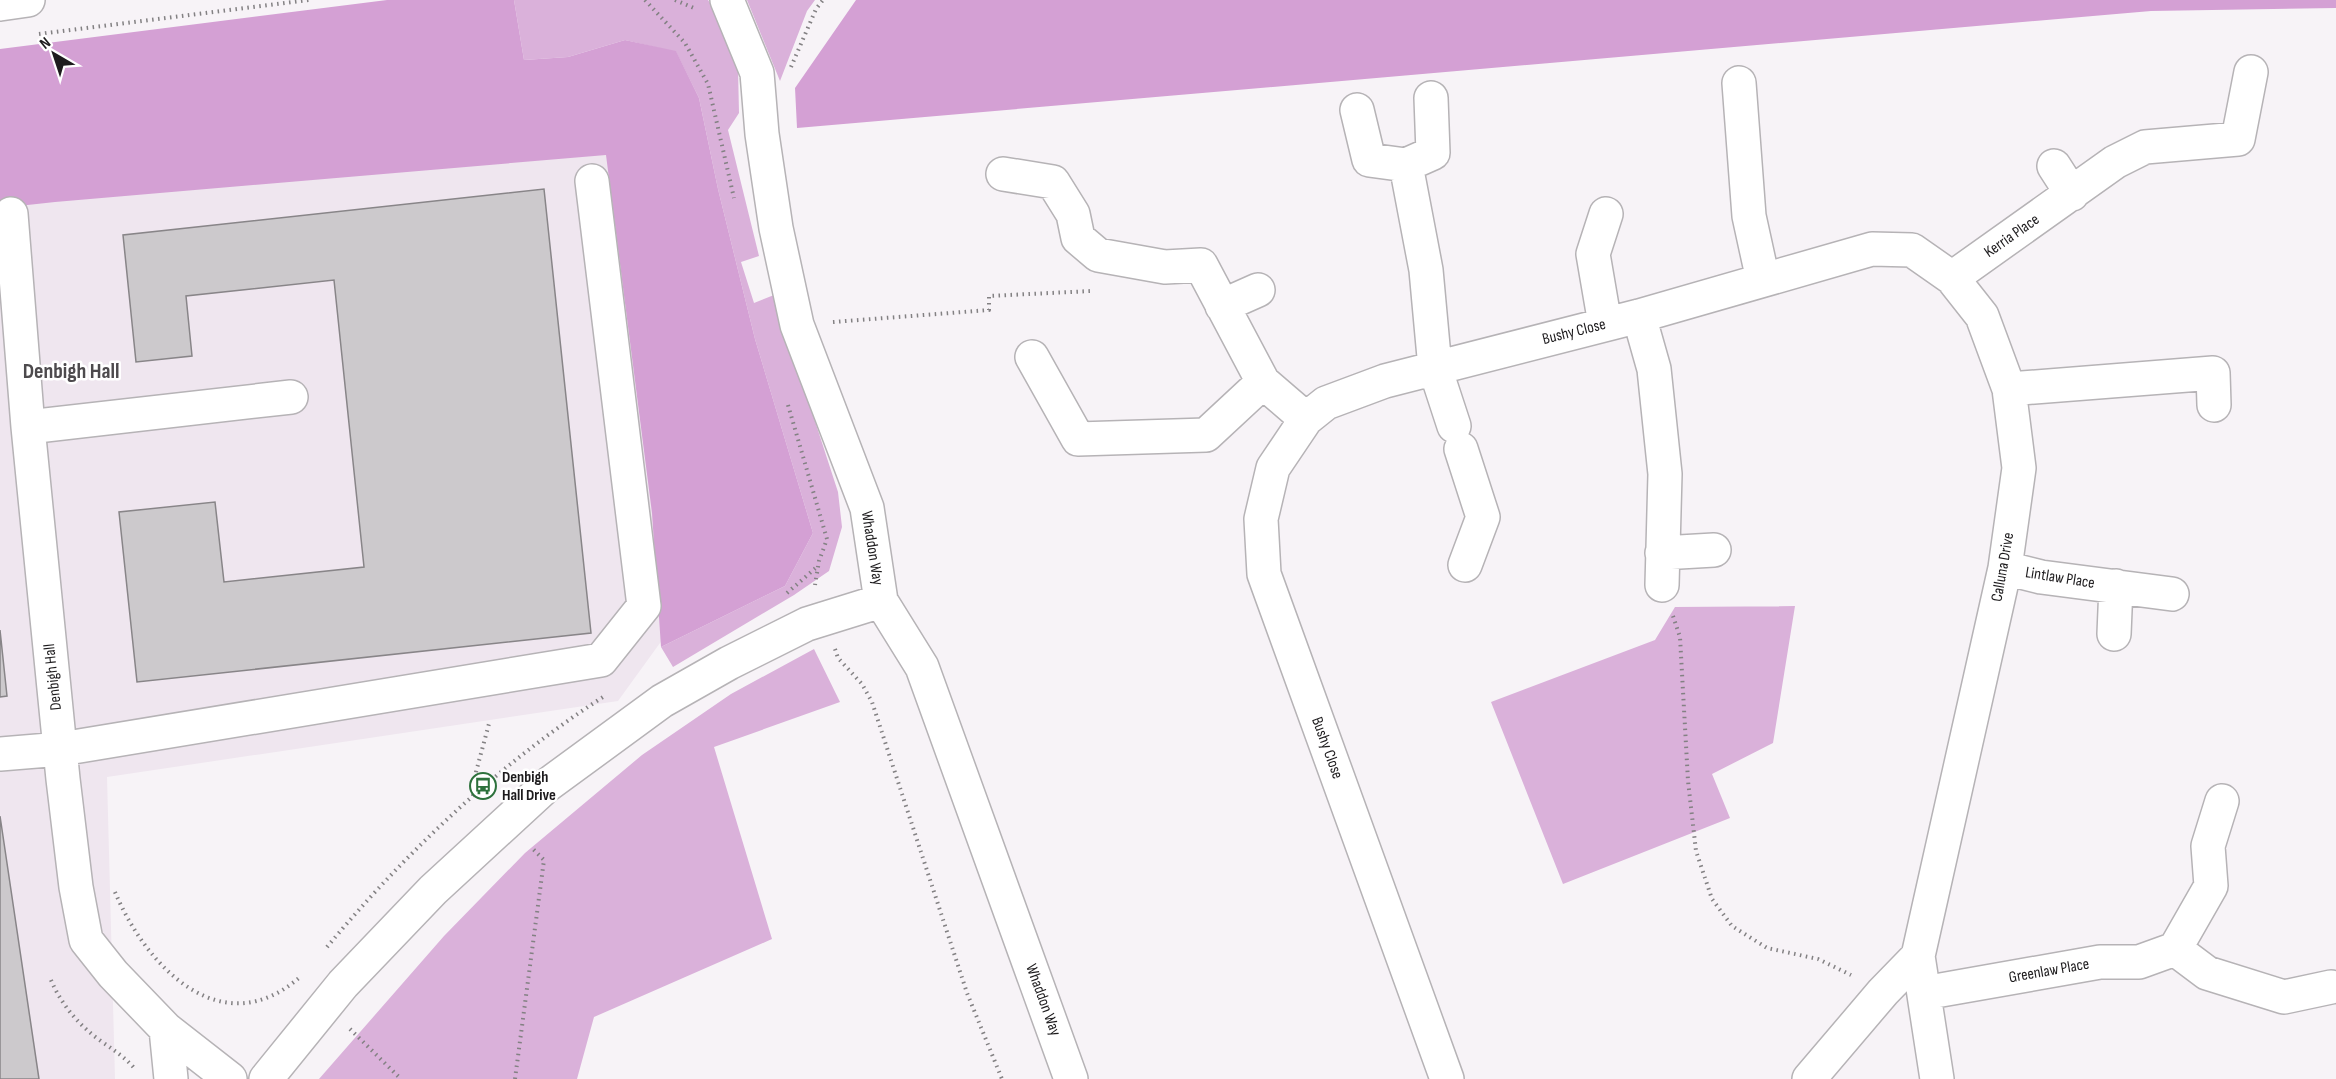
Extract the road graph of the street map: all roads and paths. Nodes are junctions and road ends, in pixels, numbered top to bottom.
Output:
1 (28, 0) edge
2 (309, 0) edge
3 (645, 0) edge
4 (727, 0) edge
5 (0, 4) edge
6 (34, 35) dead end
7 (2250, 72) dead end
8 (1738, 83) dead end
9 (1431, 98) dead end
10 (1356, 110) dead end
11 (1406, 165) junction
12 (2054, 166) dead end
13 (1003, 174) dead end
14 (592, 181) dead end
15 (2072, 194) junction
16 (735, 206) dead end
17 (11, 214) dead end
18 (1606, 214) dead end
19 (1952, 278) junction
20 (1756, 282) junction
21 (1258, 290) dead end
22 (1094, 291) dead end
23 (1222, 306) junction
24 (1640, 316) junction
25 (1605, 324) junction
26 (796, 325) junction
27 (1032, 357) dead end
28 (1435, 368) junction
29 (1263, 382) junction
30 (2009, 389) junction
31 (291, 398) dead end
32 (787, 401) dead end
33 (2214, 405) dead end
34 (1306, 419) junction
35 (28, 427) junction
36 (1714, 550) dead end
37 (1662, 553) junction
38 (1465, 565) dead end
39 (818, 566) junction
40 (2005, 568) junction
41 (1662, 585) joint
42 (2116, 586) junction
43 (2172, 594) dead end
44 (780, 597) dead end
45 (880, 601) junction
46 (824, 617) junction
47 (2114, 634) dead end
48 (605, 695) dead end
49 (490, 720) dead end
50 (61, 749) junction
51 (0, 754) edge
52 (473, 797) junction
53 (2222, 801) dead end
54 (507, 823) junction
55 (112, 885) dead end
56 (2175, 949) junction
57 (320, 955) dead end
58 (1918, 956) junction
59 (306, 971) dead end
60 (51, 980) dead end
61 (2331, 987) dead end
62 (1883, 992) junction
63 (1924, 993) junction
64 (326, 1006) junction
65 (166, 1029) junction
66 (135, 1070) dead end
67 (171, 1079) edge
68 (230, 1079) edge
69 (266, 1079) edge
70 (400, 1079) edge
71 (515, 1079) edge
72 (1002, 1079) edge
73 (1071, 1079) edge
74 (1447, 1079) edge
75 (1809, 1079) edge
76 (1937, 1079) edge

1 - 5 street
2 - 6 path
3 - 16 path
4 - 26 street, Whaddon Way
7 - 15 street, Kerria Place
8 - 20 street
9 - 11 street
10 - 11 street
11 - 28 street
12 - 15 street
13 - 23 street
14 - 50 street
15 - 19 street, Kerria Place
17 - 35 street, Denbigh Hall
18 - 25 street
19 - 20 street, Calluna Drive
19 - 30 street, Calluna Drive
20 - 24 street, Bushy Close
21 - 23 street
22 - 26 path
23 - 29 street
24 - 25 street, Bushy Close
24 - 37 street
25 - 28 street, Bushy Close
26 - 45 street, Whaddon Way
27 - 29 street
28 - 34 street, Bushy Close
28 - 38 street
29 - 34 street
30 - 33 street
30 - 40 street, Calluna Drive
31 - 35 street
32 - 39 path
34 - 74 street, Bushy Close
35 - 50 street, Denbigh Hall
36 - 37 street
37 - 41 street
39 - 44 path
39 - 46 path
40 - 42 street, Lintlaw Place
40 - 58 street, Calluna Drive
41 - 62 path
42 - 43 street, Lintlaw Place
42 - 47 street, Lintlaw Place
45 - 46 street
45 - 73 street, Whaddon Way
46 - 54 street
46 - 72 path
48 - 52 path
49 - 52 path
50 - 51 street
50 - 65 street, Denbigh Hall
52 - 57 path
53 - 56 street
54 - 64 street
54 - 71 path
55 - 59 path
56 - 61 street
56 - 63 street, Greenlaw Place
58 - 62 street
58 - 63 street, Calluna Drive
60 - 66 path
62 - 75 street
63 - 76 street, Calluna Drive
64 - 69 street
64 - 70 path
65 - 67 street
65 - 68 street, Denbigh Hall

